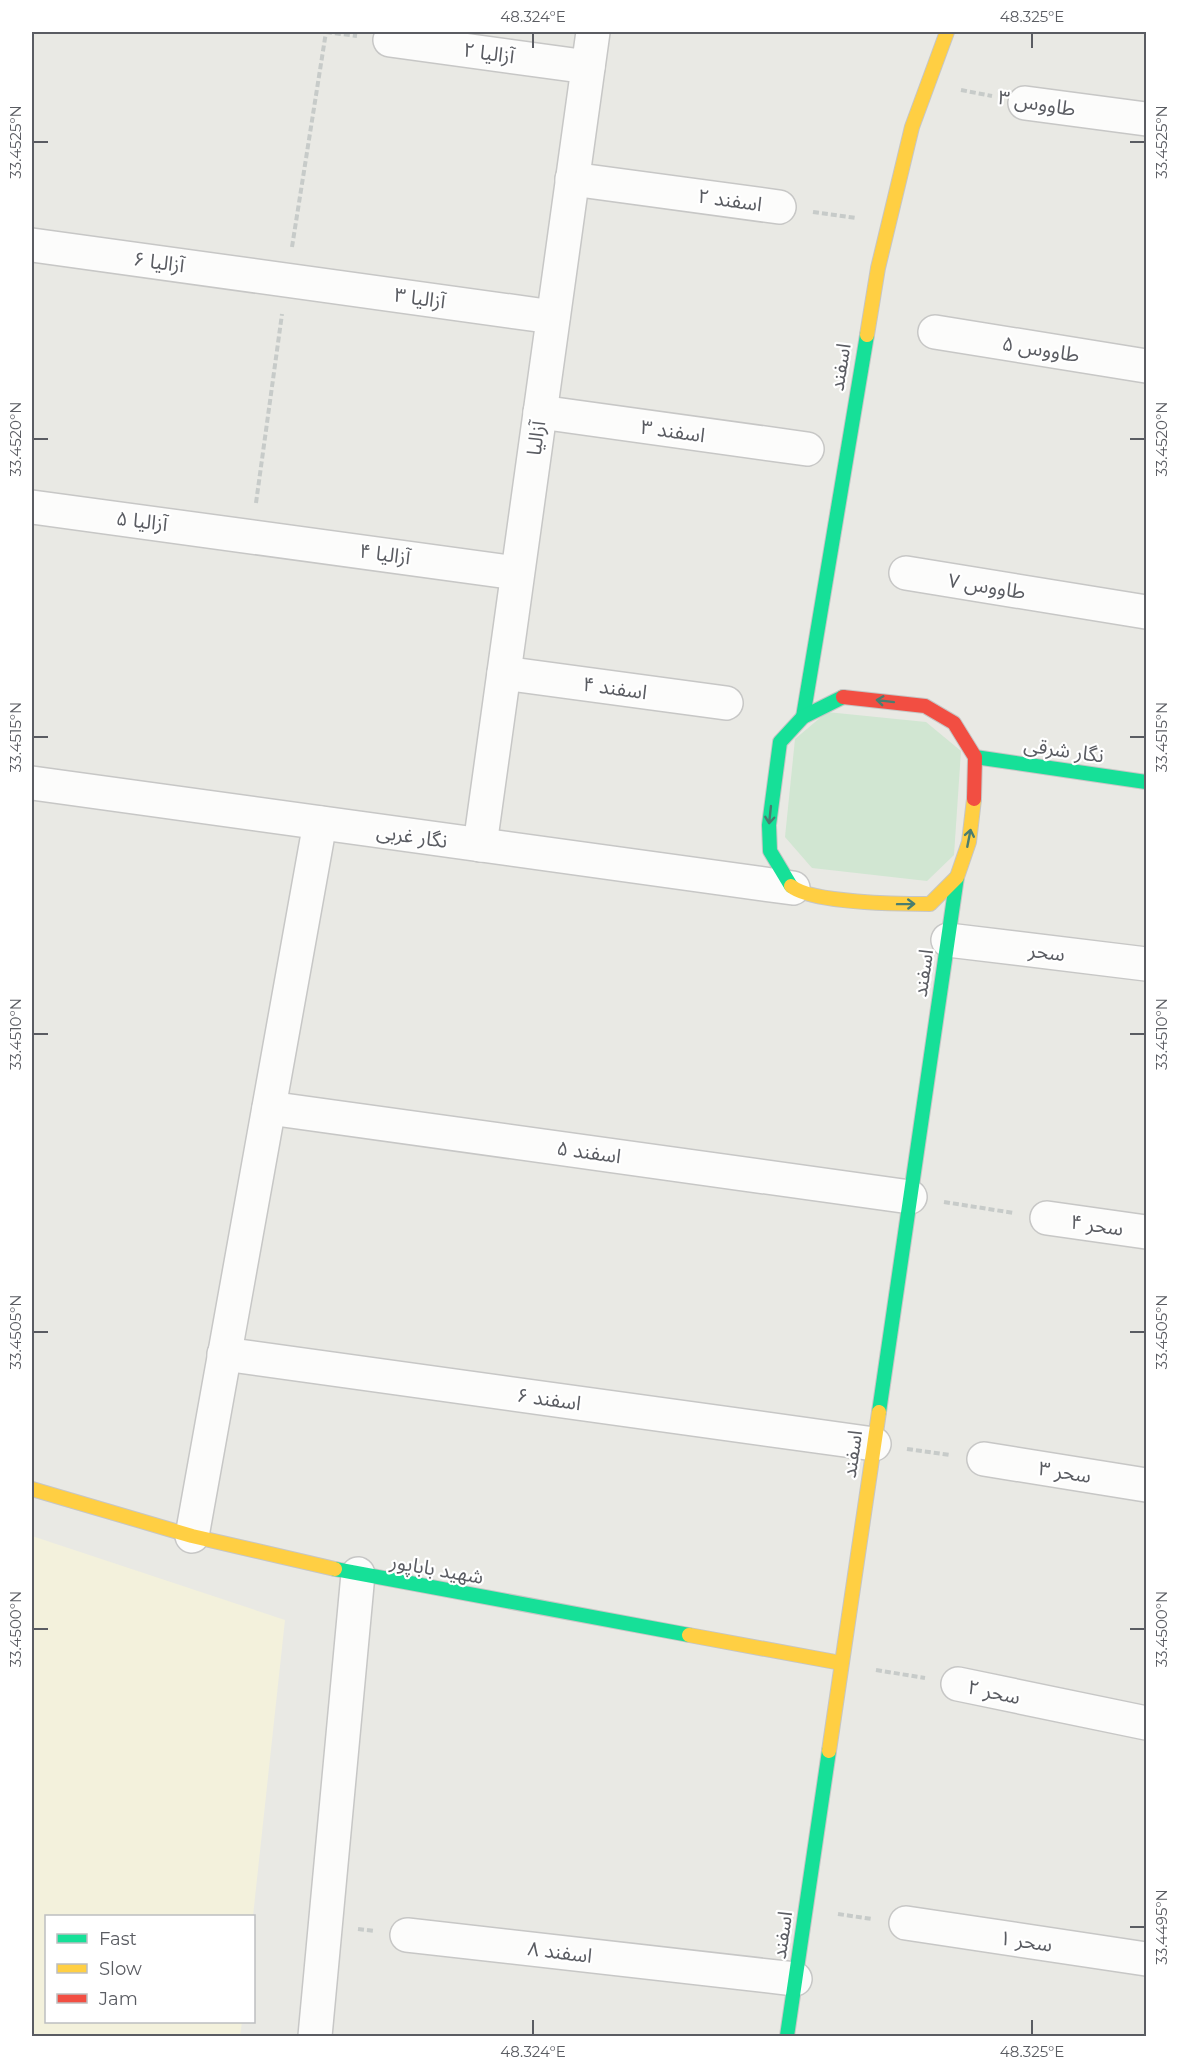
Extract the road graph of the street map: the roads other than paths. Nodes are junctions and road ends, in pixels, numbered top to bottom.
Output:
1 (593, 32) edge
2 (947, 32) edge
3 (390, 40) dead end
4 (588, 67) junction
5 (1025, 103) road end
6 (1146, 119) edge
7 (572, 179) junction
8 (779, 207) road end
9 (32, 245) edge
10 (287, 280) joint
11 (553, 317) junction
12 (935, 332) dead end
13 (1146, 366) edge
14 (540, 412) junction
15 (807, 449) dead end
16 (32, 507) edge
17 (252, 536) joint
18 (518, 573) junction
19 (906, 573) dead end
20 (1146, 612) edge
21 (504, 672) junction
22 (726, 704) dead end
23 (803, 717) junction
24 (975, 757) junction
25 (1146, 782) edge
26 (32, 783) edge
27 (320, 823) junction
28 (480, 845) junction
29 (957, 877) junction
30 (793, 888) junction
31 (948, 940) junction
32 (1146, 964) edge
33 (268, 1108) junction
34 (910, 1197) junction
35 (1047, 1218) road end
36 (1146, 1232) edge
37 (224, 1354) junction
38 (874, 1444) junction
39 (984, 1459) road end
40 (1146, 1485) edge
41 (32, 1489) edge
42 (192, 1536) junction
43 (358, 1574) junction
44 (841, 1663) junction
45 (958, 1684) road end
46 (1146, 1723) edge
47 (906, 1923) road end
48 (407, 1935) road end
49 (1146, 1959) edge
50 (795, 1979) junction
51 (315, 2037) edge
52 (787, 2037) edge

1 - 4 street, آزالیا
2 - 23 street, اسفند
3 - 4 street, آزالیا ۲
4 - 7 street, آزالیا
5 - 6 street, طاووس ۳
7 - 8 street, اسفند ۲
7 - 11 street, آزالیا
9 - 10 street, آزالیا ۶
10 - 11 street, آزالیا ۳
11 - 14 street, آزالیا
12 - 13 street, طاووس ۵
14 - 15 street, اسفند ۳
14 - 18 street, آزالیا
16 - 17 street, آزالیا ۵
17 - 18 street, آزالیا ۴
18 - 21 street, آزالیا
19 - 20 street, طاووس ۷
21 - 22 street, اسفند ۴
21 - 28 street, آزالیا
24 -> 23 street
23 -> 30 street
24 - 25 street, نگار شرقی
29 -> 24 street, اسفند
26 - 27 street, نگار غربی
27 - 28 street, نگار غربی
27 - 33 street
28 - 30 street, نگار غربی
30 -> 29 street
29 - 31 street, اسفند
31 - 32 street, سحر
31 - 34 street, اسفند
33 - 34 street, اسفند ۵
33 - 37 street
34 - 38 street, اسفند
35 - 36 street, سحر ۴
37 - 38 street, اسفند ۶
37 - 42 street
38 - 44 street, اسفند
39 - 40 street, سحر ۳
41 - 42 street, شهید باباپور
42 - 43 street, شهید باباپور
43 - 44 street, شهید باباپور
43 - 51 street
44 - 50 street, اسفند
45 - 46 street, سحر ۲
47 - 49 street, سحر ۱
48 - 50 street, اسفند ۸
50 - 52 street, اسفند

